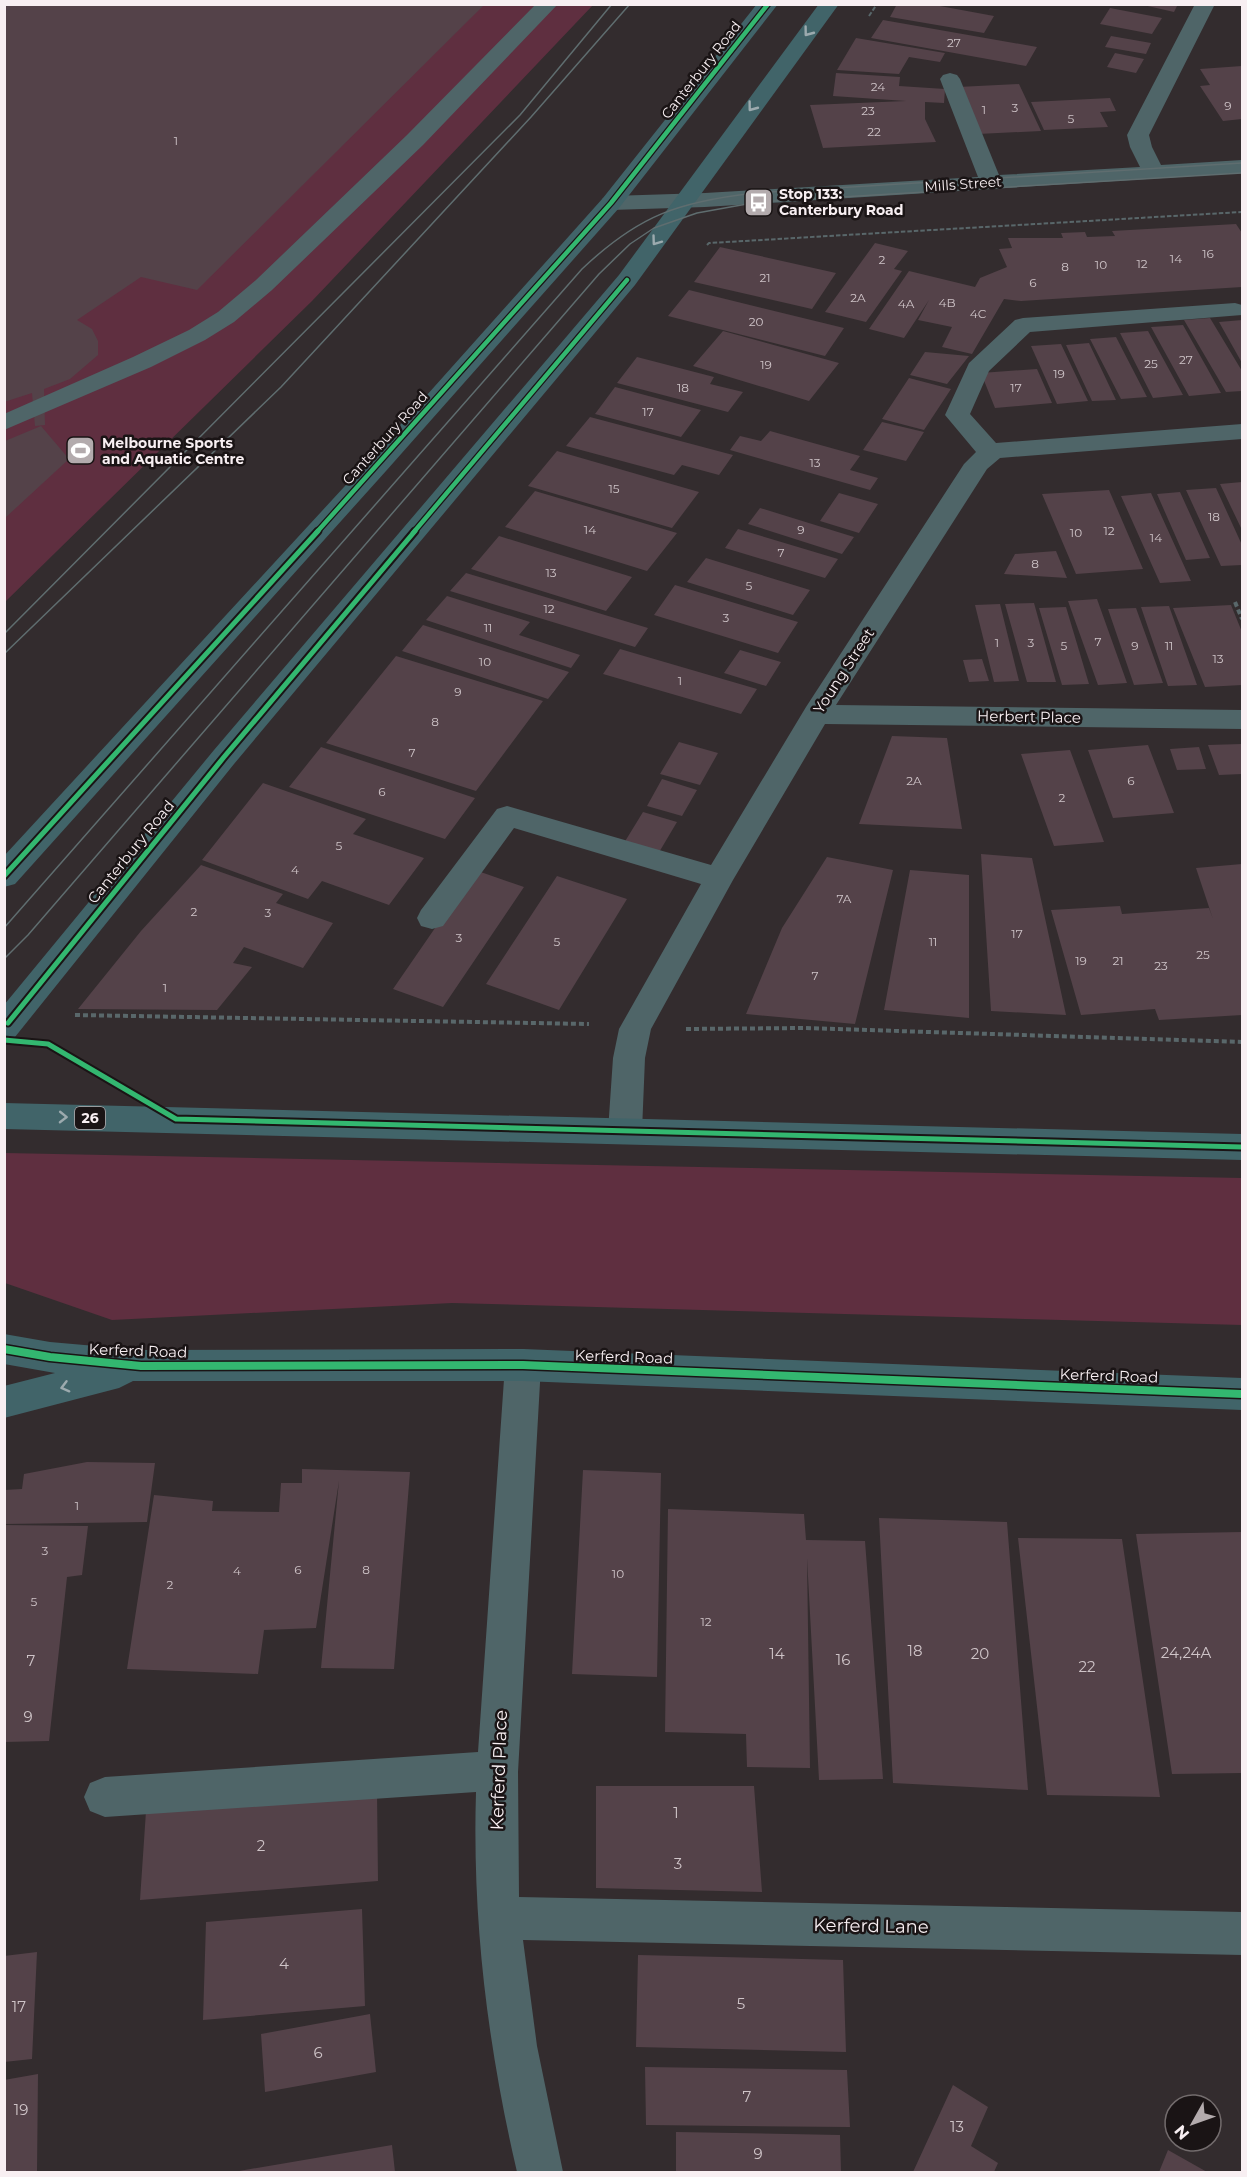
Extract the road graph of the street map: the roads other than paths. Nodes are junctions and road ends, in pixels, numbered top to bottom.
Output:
1 (548, 4) edge
2 (768, 4) edge
3 (829, 4) edge
4 (1205, 4) edge
5 (950, 79) dead end
6 (1242, 167) edge
7 (1154, 172) junction
8 (991, 182) junction
9 (684, 201) junction
10 (610, 203) junction
11 (1235, 310) dead end
12 (4, 423) edge
13 (1242, 432) edge
14 (991, 453) junction
15 (816, 714) junction
16 (1242, 720) edge
17 (4, 876) edge
18 (719, 878) junction
19 (432, 918) dead end
20 (4, 1028) edge
21 (4, 1116) edge
22 (625, 1131) junction
23 (1242, 1148) edge
24 (4, 1349) edge
25 (523, 1365) junction
26 (141, 1366) junction
27 (1242, 1394) edge
28 (4, 1402) edge
29 (497, 1771) junction
30 (105, 1797) dead end
31 (499, 1918) junction
32 (1242, 1934) edge
33 (540, 2172) edge

1 - 12 street
2 - 10 main road, Canterbury Road
3 -> 9 main road, Canterbury Road
4 - 7 street
5 - 8 street
6 - 7 street, Mills Street
7 - 8 street, Mills Street
8 - 9 street, Mills Street
9 - 10 street, Mills Street
9 -> 20 main road, Canterbury Road
10 - 17 main road, Canterbury Road
11 - 14 street
13 - 14 street
14 - 15 street, Young Street
15 - 16 street, Herbert Place
15 - 18 street, Young Street
18 - 19 street
18 - 22 street, Young Street
21 -> 22 main road, 26
22 - 23 main road, 26
24 - 26 main road, Kerferd Road
25 - 26 main road, Kerferd Road
25 - 27 main road, Kerferd Road
25 - 29 street, Kerferd Place
26 -> 28 main road
29 - 30 street
29 - 31 street, Kerferd Place
31 - 32 street, Kerferd Lane
31 - 33 street, Kerferd Place

